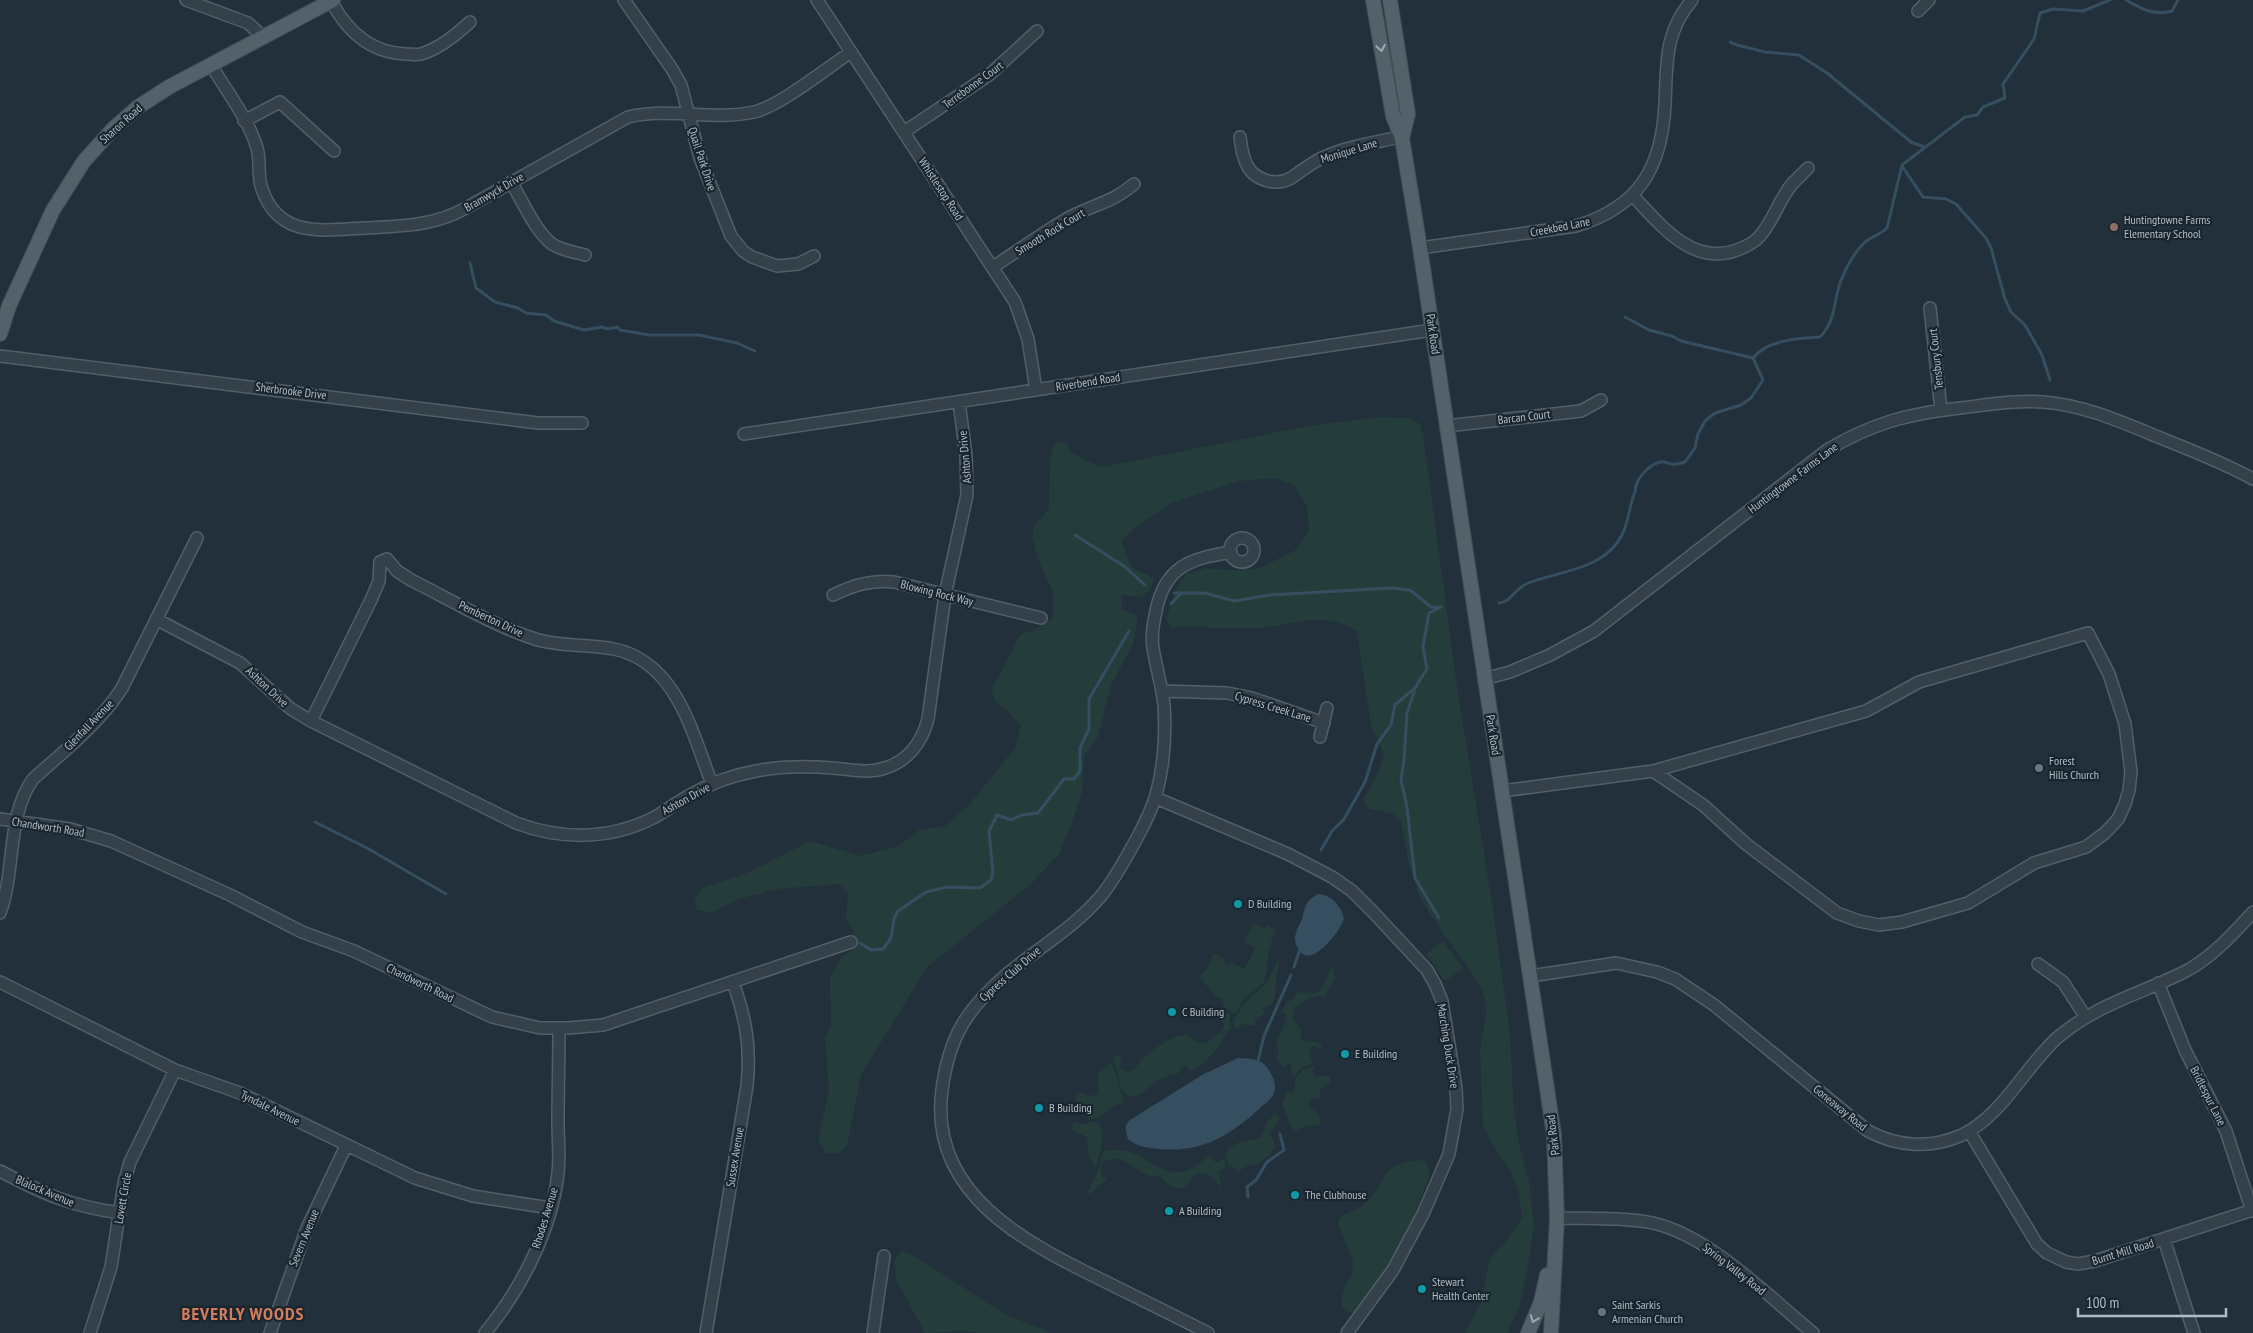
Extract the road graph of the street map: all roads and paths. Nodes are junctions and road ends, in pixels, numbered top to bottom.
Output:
1 (186, 0) edge
2 (332, 0) edge
3 (624, 0) edge
4 (817, 0) edge
5 (1373, 0) edge
6 (1390, 0) edge
7 (1692, 0) edge
8 (1929, 0) edge
9 (1918, 11) dead end
10 (470, 22) dead end
11 (1037, 31) dead end
12 (262, 36) junction
13 (851, 52) junction
14 (211, 64) junction
15 (688, 114) junction
16 (244, 121) junction
17 (904, 132) junction
18 (1240, 136) dead end
19 (1402, 138) junction
20 (334, 150) dead end
21 (1808, 168) dead end
22 (511, 182) junction
23 (1134, 184) dead end
24 (1633, 196) junction
25 (1420, 248) junction
26 (585, 255) dead end
27 (814, 256) dead end
28 (993, 267) junction
29 (1930, 308) dead end
30 (1432, 330) junction
31 (0, 334) edge
32 (0, 356) edge
33 (1036, 390) junction
34 (1600, 400) dead end
35 (959, 402) junction
36 (1941, 410) junction
37 (582, 423) dead end
38 (1446, 426) junction
39 (744, 434) dead end
40 (2253, 479) edge
41 (197, 538) dead end
42 (1231, 552) dead end
43 (833, 595) dead end
44 (944, 595) junction
45 (1042, 618) dead end
46 (156, 619) junction
47 (1484, 680) junction
48 (1162, 692) junction
49 (1327, 708) dead end
50 (311, 721) junction
51 (1324, 723) junction
52 (1320, 737) dead end
53 (1653, 771) junction
54 (712, 784) junction
55 (1502, 791) junction
56 (1156, 798) junction
57 (0, 820) edge
58 (17, 822) junction
59 (2253, 912) edge
60 (0, 913) edge
61 (852, 942) dead end
62 (2038, 964) dead end
63 (1531, 976) junction
64 (0, 982) edge
65 (733, 982) junction
66 (2158, 983) junction
67 (2085, 1016) junction
68 (559, 1028) junction
69 (175, 1070) junction
70 (1969, 1131) junction
71 (346, 1146) junction
72 (0, 1171) edge
73 (550, 1208) junction
74 (2252, 1211) edge
75 (120, 1213) junction
76 (1557, 1218) junction
77 (1556, 1238) junction
78 (2164, 1239) junction
79 (884, 1256) dead end
80 (90, 1333) edge
81 (270, 1333) edge
82 (485, 1333) edge
83 (706, 1333) edge
84 (872, 1333) edge
85 (1208, 1333) edge
86 (1347, 1333) edge
87 (1528, 1333) edge
88 (1551, 1333) edge
89 (1812, 1333) edge
90 (2194, 1333) edge

1 - 12 street
2 - 10 street
2 - 12 main road, Sharon Road
3 - 15 street, Quail Park Drive
4 - 13 street, Whistlestop Road
5 -> 19 main road, Park Road
6 - 19 main road, Park Road
7 - 24 street, Creekbed Lane
8 - 9 street
11 - 17 street, Terrebonne Court
12 - 14 main road, Sharon Road
13 - 15 street, Bramwyck Drive
13 - 17 street, Whistlestop Road
14 - 16 street, Bramwyck Drive
14 - 31 main road, Sharon Road
15 - 22 street, Bramwyck Drive
15 - 27 street, Quail Park Drive
16 - 20 street
16 - 22 street, Bramwyck Drive
17 - 28 street, Whistlestop Road
18 - 19 street, Monique Lane
19 - 25 main road, Park Road
21 - 24 street
22 - 26 street
23 - 28 street, Smooth Rock Court
24 - 25 street, Creekbed Lane
25 - 30 main road, Park Road
28 - 33 street, Whistlestop Road
29 - 36 street, Tensbury Court
30 - 33 street, Riverbend Road
30 - 38 main road, Park Road
32 - 37 street, Sherbrooke Drive
33 - 35 street, Riverbend Road
34 - 38 street, Barcan Court
35 - 39 street, Riverbend Road
35 - 44 street, Ashton Drive
36 - 40 street, Huntingtowne Farms Lane
36 - 47 street, Huntingtowne Farms Lane
38 - 47 main road, Park Road
41 - 46 street, Glenfall Avenue
42 - 48 street, Cypress Club Drive
43 - 44 street, Blowing Rock Way
44 - 45 street, Blowing Rock Way
44 - 54 street, Ashton Drive
46 - 50 street, Ashton Drive
46 - 58 street, Glenfall Avenue
47 - 55 main road, Park Road
48 - 51 street, Cypress Creek Lane
48 - 56 street, Cypress Club Drive
49 - 51 street
50 - 54 street, Ashton Drive
50 - 54 street, Pemberton Drive
51 - 52 street
53 - 53 street
53 - 55 street
55 - 63 main road, Park Road
56 - 85 street, Cypress Club Drive
56 - 86 street, Marching Duck Drive
57 - 58 street, Chandworth Road
58 - 60 street, Glenfall Avenue
58 - 68 street, Chandworth Road
59 - 66 street, Goneaway Road
61 - 65 street, Chandworth Road
62 - 67 street
63 - 70 street, Goneaway Road
63 - 76 main road, Park Road
64 - 69 street, Tyndale Avenue
65 - 68 street, Chandworth Road
65 - 83 street, Sussex Avenue
66 - 67 street, Goneaway Road
66 - 74 street, Bridlespur Lane
67 - 70 street, Goneaway Road
68 - 73 street, Rhodes Avenue
69 - 71 street, Tyndale Avenue
69 - 75 street, Lovett Circle
70 - 78 street, Burnt Mill Road
71 - 73 street, Tyndale Avenue
71 - 81 street, Severn Avenue
72 - 75 street, Blalock Avenue
73 - 82 street, Rhodes Avenue
74 - 78 street, Burnt Mill Road
75 - 80 street, Lovett Circle
76 - 77 main road, Park Road
76 - 89 street, Spring Valley Road
77 -> 87 main road
77 - 88 main road, Park Road
78 - 90 street
79 - 84 street

